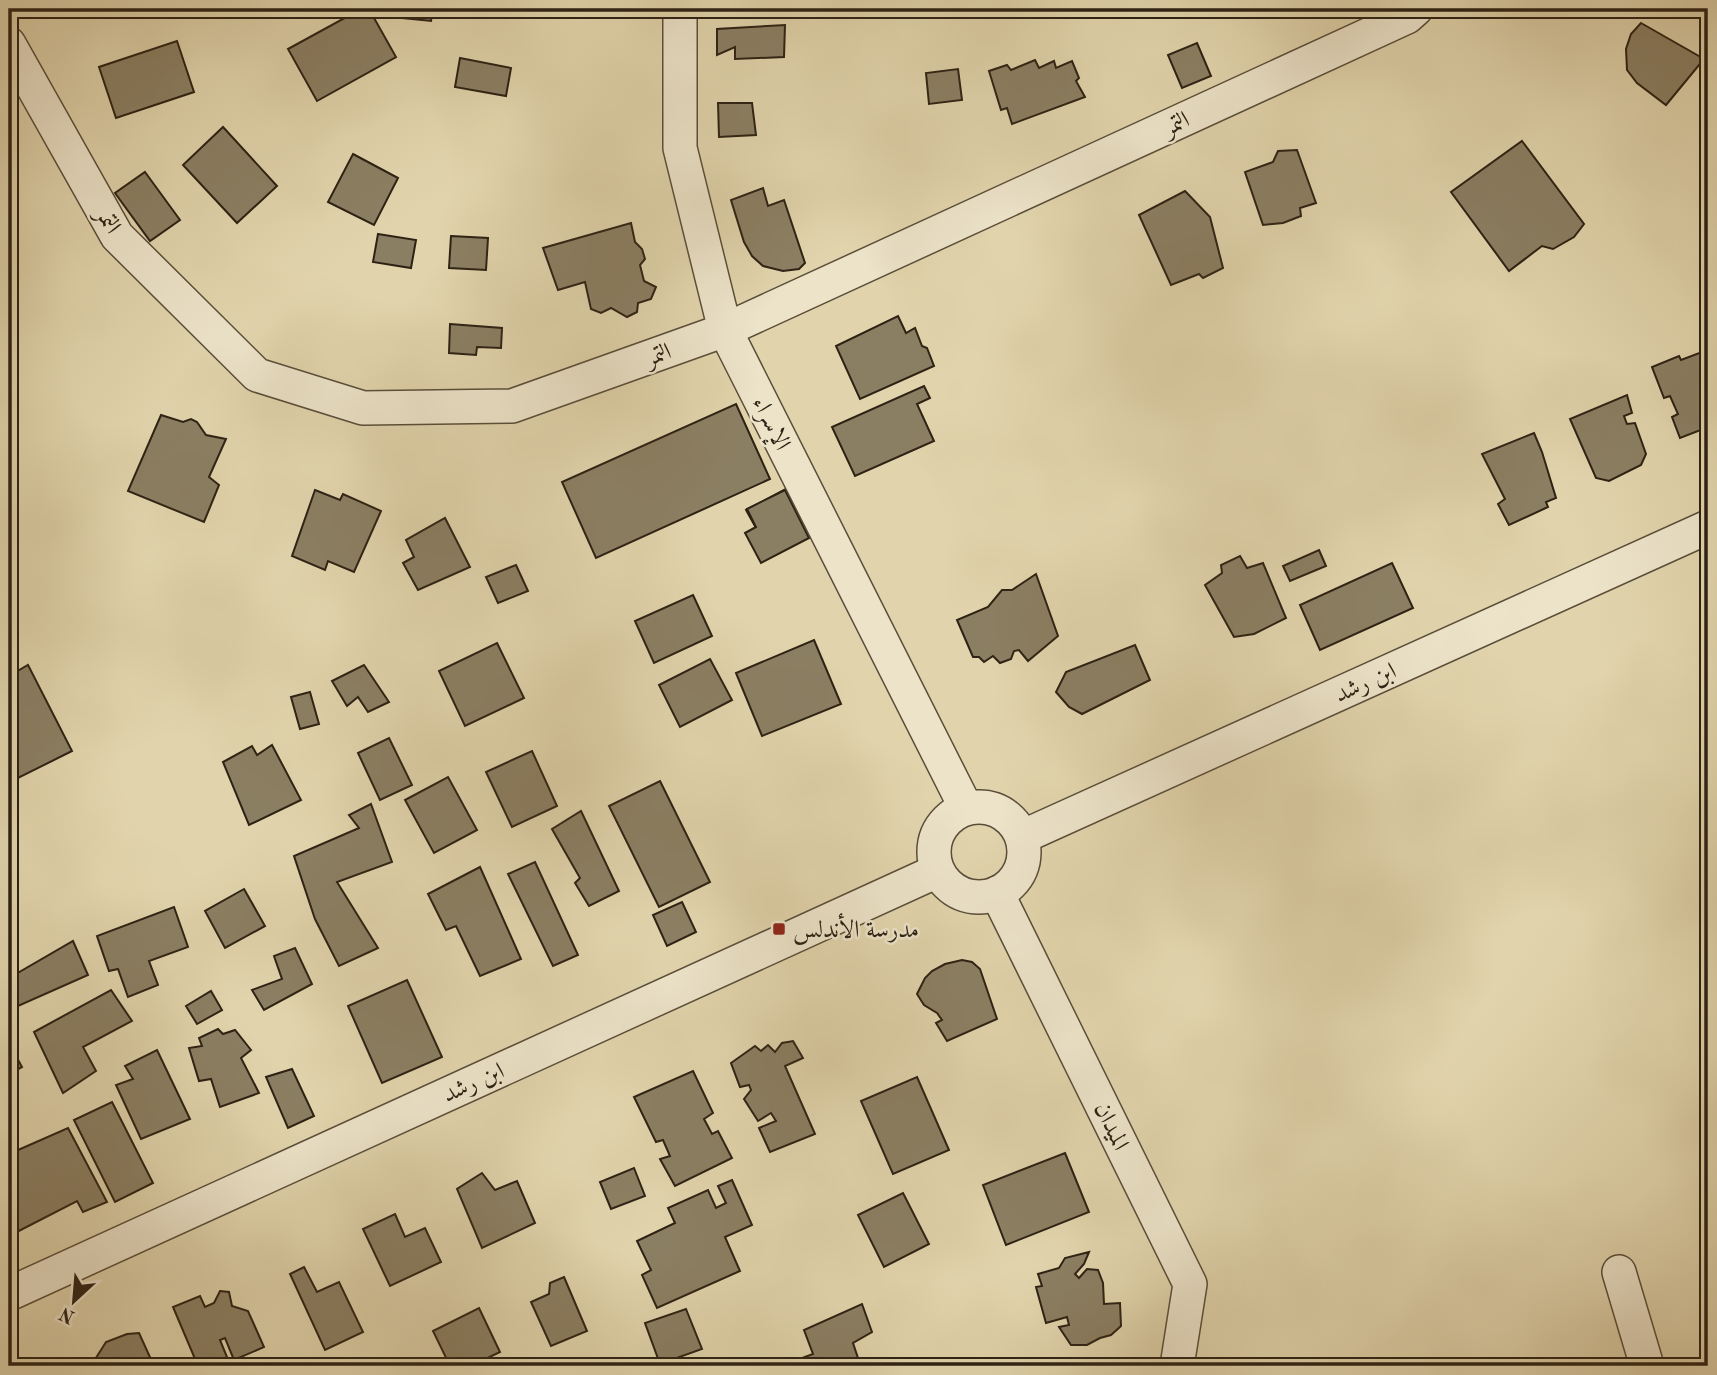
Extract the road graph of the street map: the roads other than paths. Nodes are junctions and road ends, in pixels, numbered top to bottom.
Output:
1 (680, 9) edge
2 (1416, 9) edge
3 (9, 44) edge
4 (725, 330) junction
5 (1708, 527) edge
6 (966, 808) junction
7 (1022, 838) junction
8 (937, 871) junction
9 (997, 893) junction
10 (1619, 1272) dead end
11 (9, 1294) edge
12 (1177, 1366) edge
13 (1647, 1366) edge

1 - 4 street, الإسراء
2 - 4 street, التمر
3 - 4 street, التمر
4 - 6 street, الإسراء
5 - 7 street, ابن رشد
6 - 7 street
6 - 8 street
7 - 9 street
8 - 9 street
8 - 11 street, ابن رشد
9 - 12 street, الميدان
10 - 13 street

